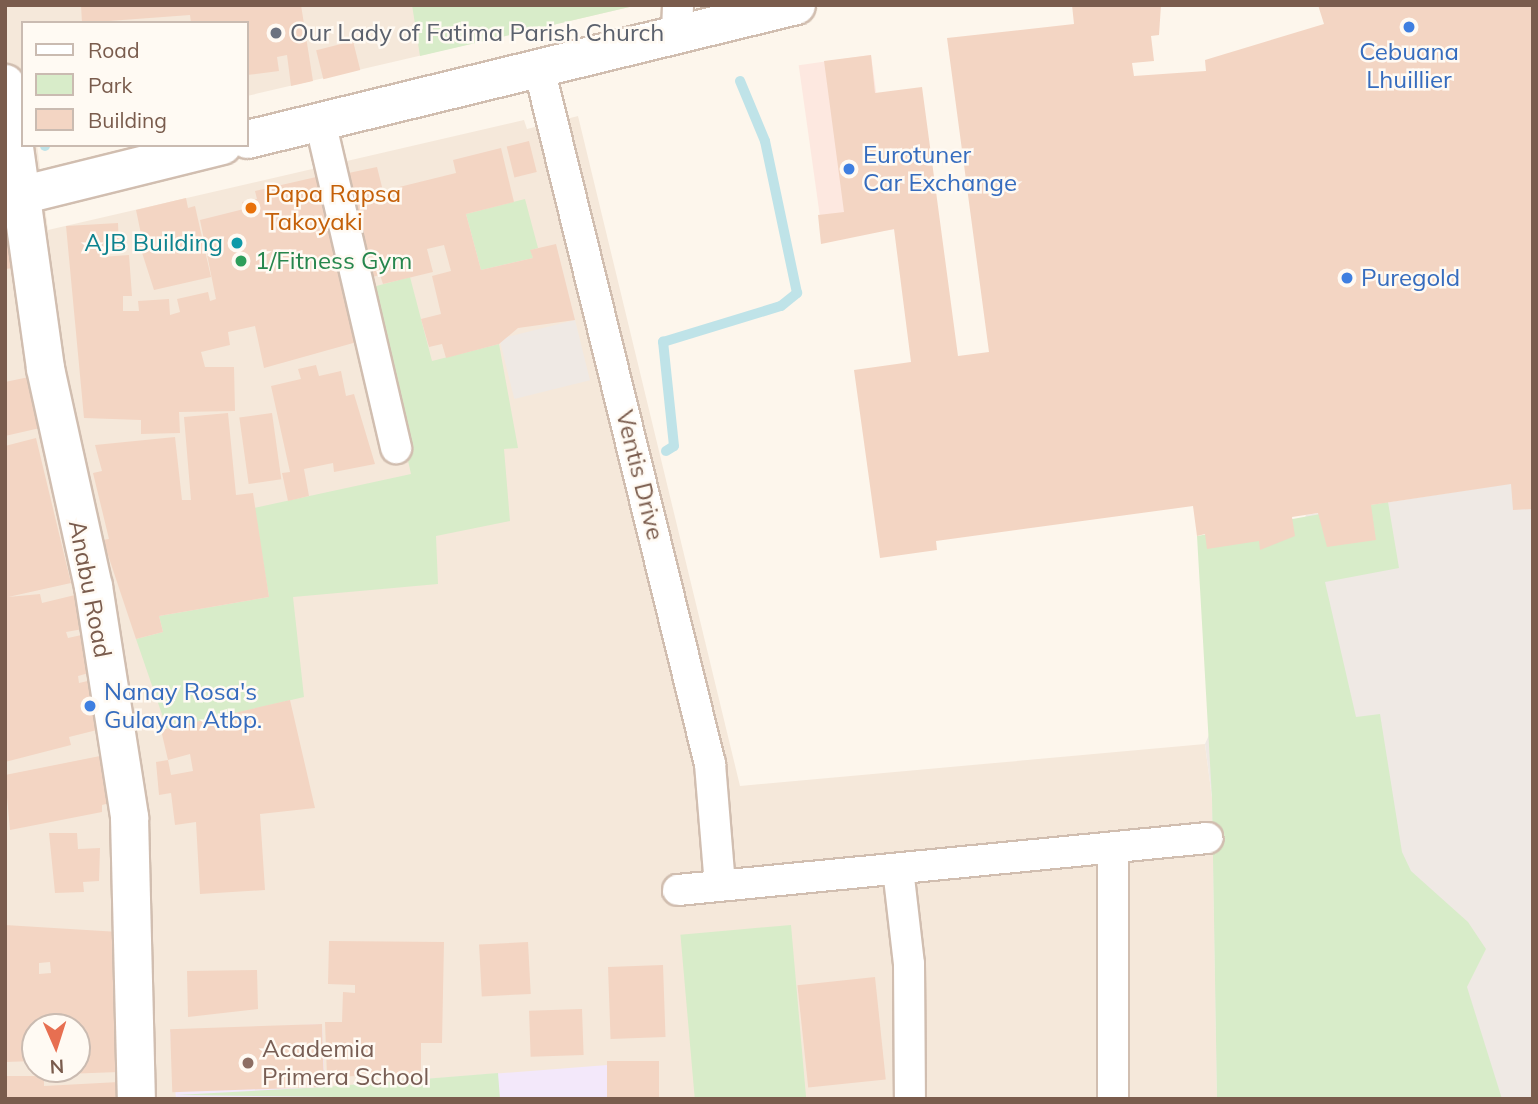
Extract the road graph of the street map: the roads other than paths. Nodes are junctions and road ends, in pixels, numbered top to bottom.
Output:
1 (796, 5) edge
2 (724, 14) edge
3 (677, 20) edge
4 (539, 68) junction
5 (5, 83) edge
6 (320, 121) junction
7 (248, 139) edge
8 (214, 147) edge
9 (23, 194) junction
10 (396, 448) dead end
11 (1207, 838) dead end
12 (1113, 848) junction
13 (898, 869) junction
14 (720, 886) junction
15 (678, 890) dead end
16 (136, 1099) edge
17 (910, 1099) edge
18 (1113, 1099) edge

1 - 2 street
2 - 3 street
3 - 4 street
4 - 6 street
4 - 14 street, Ventis Drive
5 - 9 street, Anabu Road
6 - 7 street
6 - 10 street
8 - 9 street
9 - 16 street, Anabu Road
11 - 12 street
12 - 13 street
12 - 18 street
13 - 14 street
13 - 17 street
14 - 15 street

